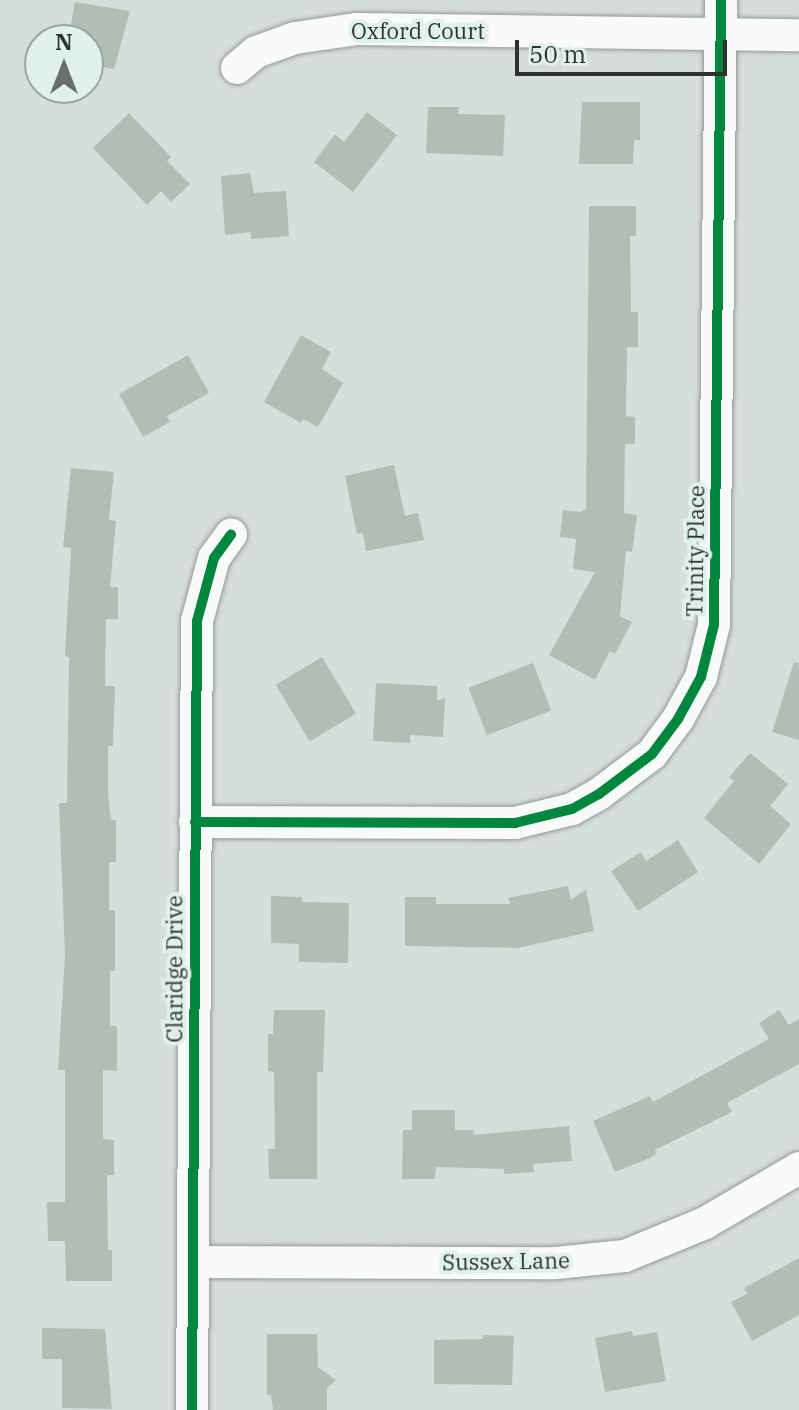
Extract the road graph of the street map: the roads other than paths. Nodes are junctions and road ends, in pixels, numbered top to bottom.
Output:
1 (721, 0) edge
2 (720, 34) junction
3 (799, 35) edge
4 (237, 68) dead end
5 (231, 535) dead end
6 (195, 822) junction
7 (799, 1168) edge
8 (193, 1262) junction
9 (192, 1410) edge

1 - 2 street, Trinity Place
2 - 3 street, Oxford Court
2 - 4 street, Oxford Court
2 - 6 street, Trinity Place
5 - 6 street, Claridge Drive
6 - 8 street, Claridge Drive
7 - 8 street, Sussex Lane
8 - 9 street, Claridge Drive

